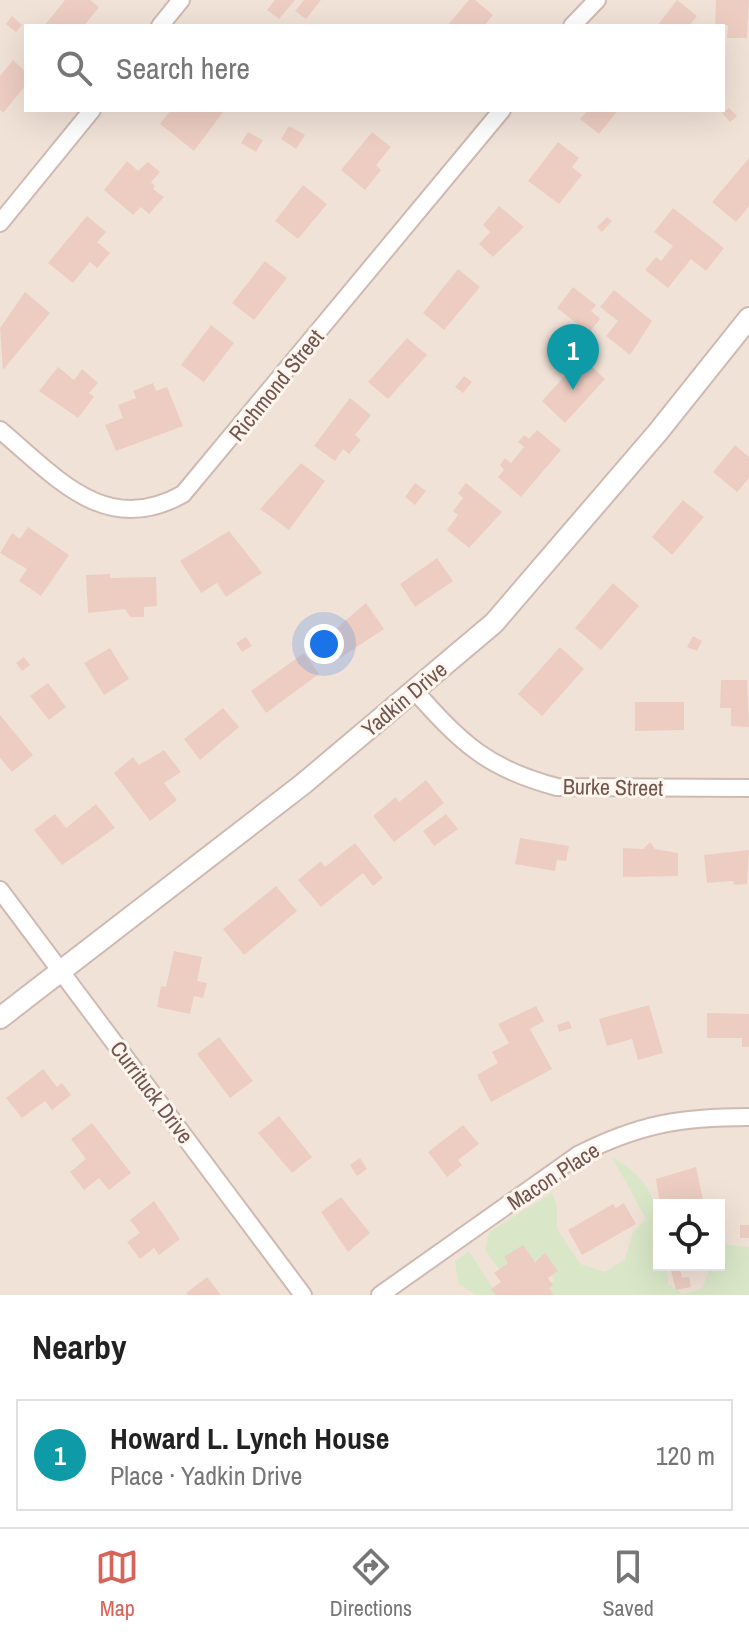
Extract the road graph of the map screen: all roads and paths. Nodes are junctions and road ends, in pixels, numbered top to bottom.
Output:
1 (181, 0) edge
2 (597, 0) edge
3 (162, 24) edge
4 (574, 24) edge
5 (90, 112) edge
6 (500, 112) edge
7 (0, 223) edge
8 (749, 318) edge
9 (0, 430) edge
10 (415, 691) junction
11 (749, 788) edge
12 (0, 890) edge
13 (60, 971) junction
14 (0, 1018) edge
15 (749, 1117) edge
16 (303, 1295) edge
17 (380, 1295) edge

1 - 3 street
2 - 4 street
5 - 7 street
6 - 9 street, Richmond Street
8 - 10 street, Yadkin Drive
10 - 11 street, Burke Street
10 - 13 street, Yadkin Drive
12 - 13 street, Currituck Drive
13 - 14 street, Yadkin Drive
13 - 16 street, Currituck Drive
15 - 17 street, Macon Place

